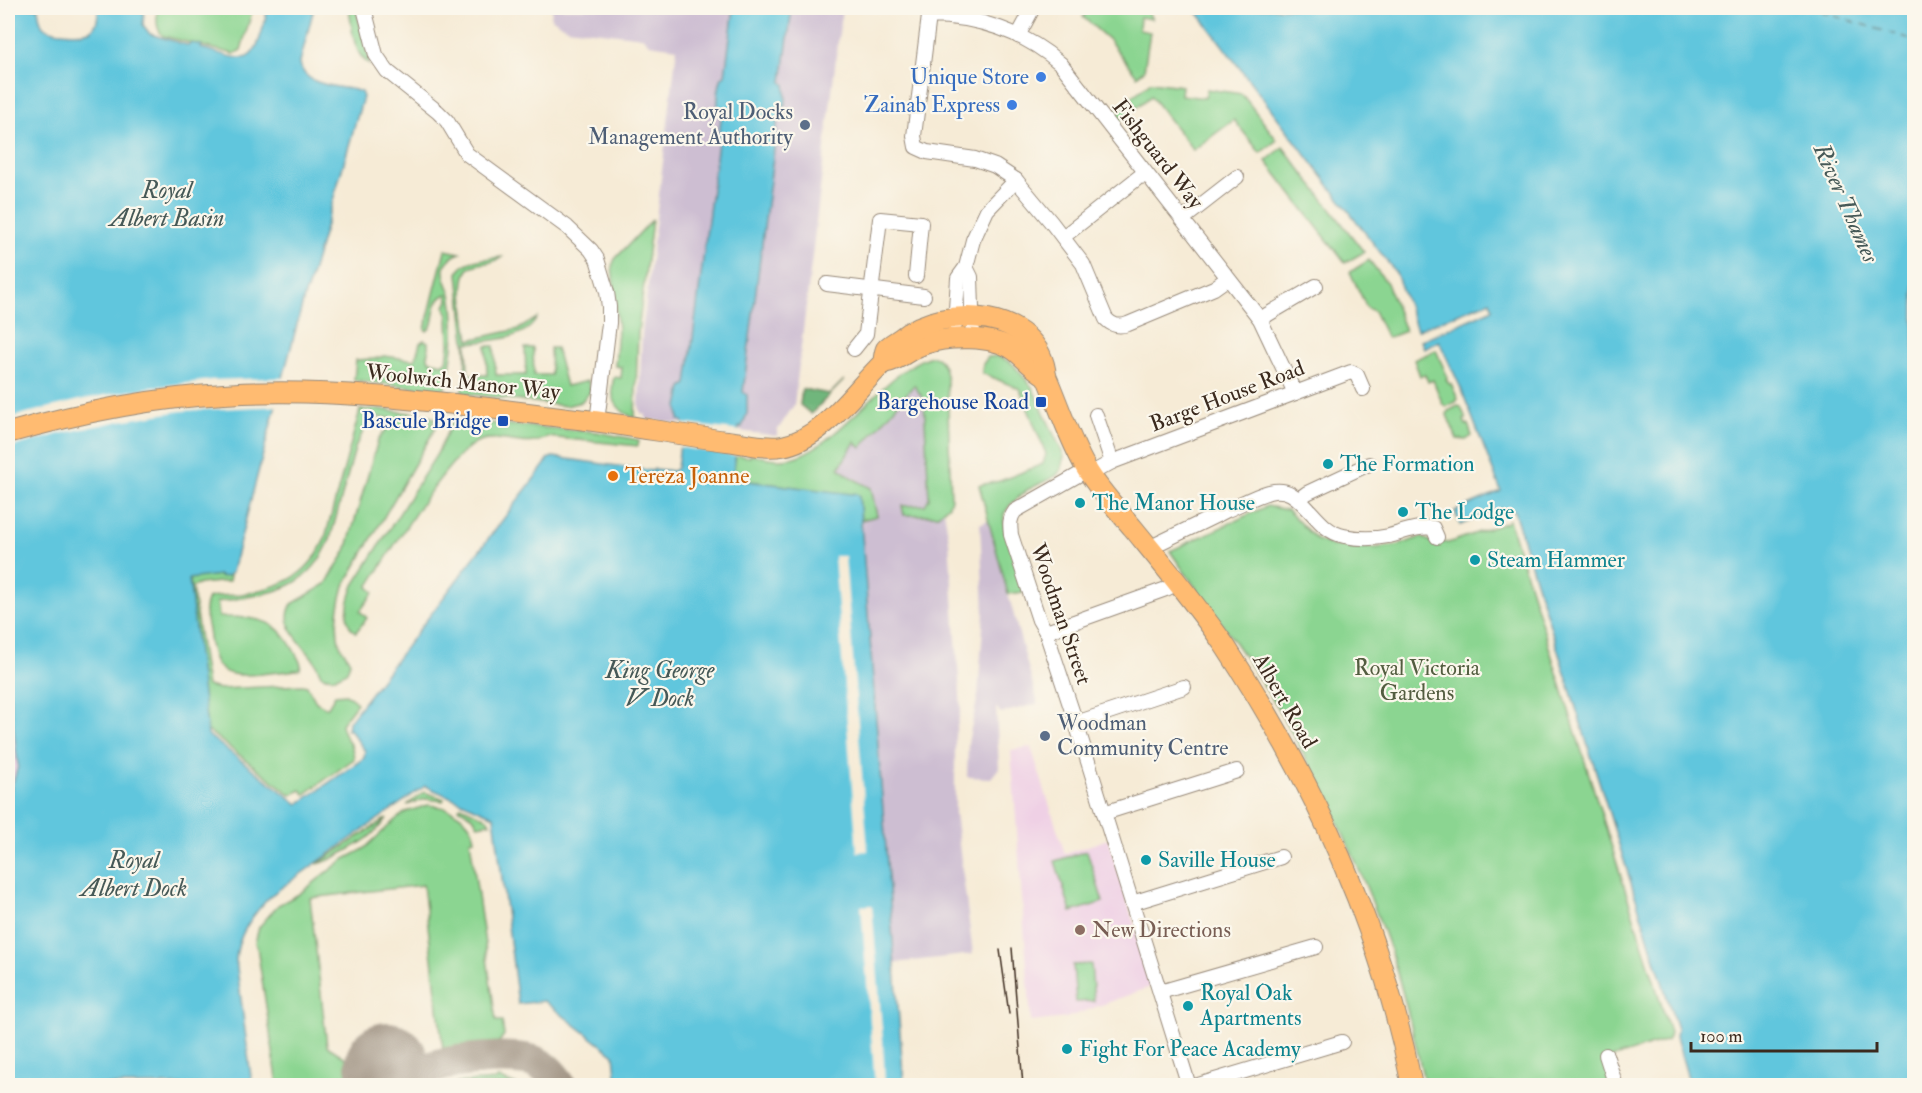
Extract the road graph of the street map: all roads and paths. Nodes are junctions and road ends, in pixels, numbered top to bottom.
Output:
1 (364, 8) edge
2 (1033, 8) edge
3 (1018, 36) junction
4 (1147, 176) junction
5 (1237, 177) dead end
6 (1016, 180) junction
7 (1183, 219) junction
8 (1063, 237) junction
9 (915, 276) dead end
10 (1228, 278) junction
11 (827, 284) dead end
12 (1316, 286) dead end
13 (871, 290) junction
14 (924, 296) dead end
15 (964, 316) junction
16 (1260, 319) junction
17 (964, 339) junction
18 (854, 349) dead end
19 (883, 363) junction
20 (1046, 376) junction
21 (1363, 389) dead end
22 (1294, 393) junction
23 (1096, 415) dead end
24 (597, 422) junction
25 (8, 433) edge
26 (1112, 462) junction
27 (1369, 464) dead end
28 (1088, 472) junction
29 (1299, 500) junction
30 (1437, 537) dead end
31 (1149, 548) junction
32 (1177, 583) junction
33 (1046, 632) junction
34 (1184, 687) dead end
35 (1076, 723) junction
36 (1238, 771) dead end
37 (1104, 813) junction
38 (1281, 857) dead end
39 (1132, 903) junction
40 (1316, 947) dead end
41 (1160, 992) junction
42 (1342, 1042) dead end
43 (1606, 1055) dead end
44 (1189, 1086) edge
45 (1195, 1086) edge
46 (1412, 1086) edge
47 (1616, 1086) edge

1 - 24 street
2 - 3 street
3 - 4 street, Fishguard Way
3 - 6 street, Fishguard Way
4 - 7 street, Fishguard Way
4 - 8 street
5 - 7 street
6 - 8 street
6 - 15 street
7 - 10 street, Fishguard Way
8 - 10 street
9 - 13 street
10 - 16 street, Fishguard Way
11 - 13 street
12 - 16 street
13 - 14 street
13 - 18 street
15 - 17 street
15 - 19 highway, Woolwich Manor Way
15 - 20 highway, Woolwich Manor Way
16 - 22 street, Fishguard Way
17 - 19 highway, Woolwich Manor Way
17 - 20 highway, Woolwich Manor Way
19 - 24 highway, Woolwich Manor Way
20 - 28 highway, Albert Road
21 - 22 street, Barge House Road
22 - 26 street, Barge House Road
23 - 26 street
24 - 25 highway, Woolwich Manor Way
26 - 28 street, Barge House Road
27 - 29 street
28 - 31 highway, Albert Road
28 - 33 street, Woodman Street
29 - 30 street
29 - 31 street
31 - 32 highway, Albert Road
32 - 33 street
32 - 46 highway, Albert Road
33 - 35 street, Woodman Street
34 - 35 street
35 - 37 street, Woodman Street
36 - 37 street
37 - 39 street, Woodman Street
38 - 39 street
39 - 41 street, Woodman Street
40 - 41 street
41 - 44 street, Woodman Street
42 - 45 street
43 - 47 street

